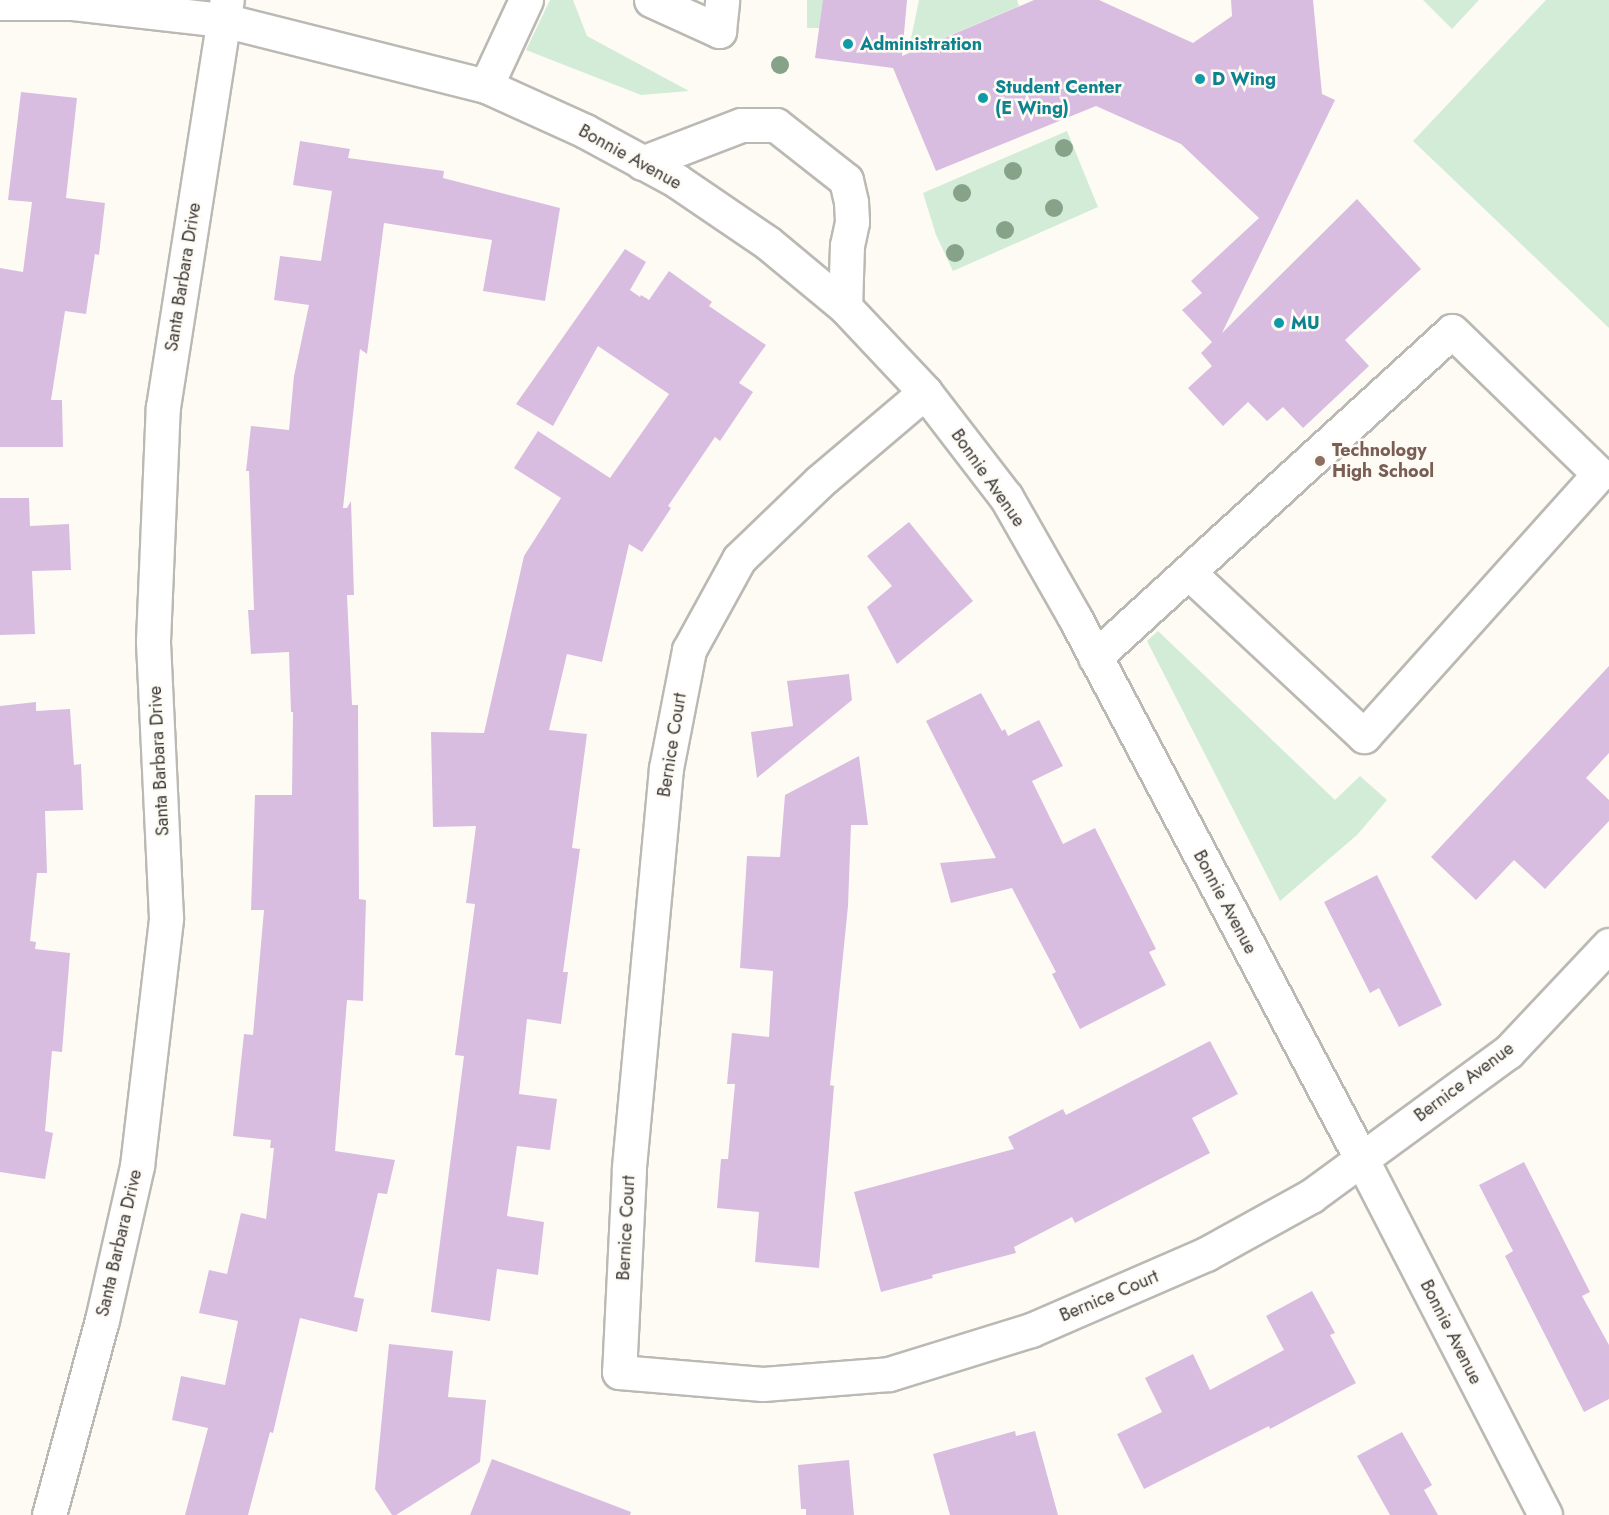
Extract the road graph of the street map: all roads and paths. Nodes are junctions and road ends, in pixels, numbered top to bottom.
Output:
1 (526, 0) edge
2 (651, 0) edge
3 (722, 0) edge
4 (0, 3) edge
5 (225, 10) edge
6 (486, 87) junction
7 (642, 163) junction
8 (845, 308) junction
9 (925, 392) junction
10 (1189, 573) junction
11 (1095, 657) junction
12 (1609, 945) edge
13 (1362, 1160) junction
14 (49, 1515) edge
15 (1545, 1515) edge

1 - 6 street
2 - 3 street
4 - 5 street, Bonnie Avenue
5 - 6 street, Bonnie Avenue
5 - 14 street, Santa Barbara Drive
6 - 7 street, Bonnie Avenue
7 - 8 street, Bonnie Avenue
7 - 8 street
8 - 9 street, Bonnie Avenue
9 - 11 street, Bonnie Avenue
9 - 13 street, Bernice Court
10 - 10 street
10 - 11 street
11 - 13 street, Bonnie Avenue
12 - 13 street, Bernice Avenue
13 - 15 street, Bonnie Avenue

